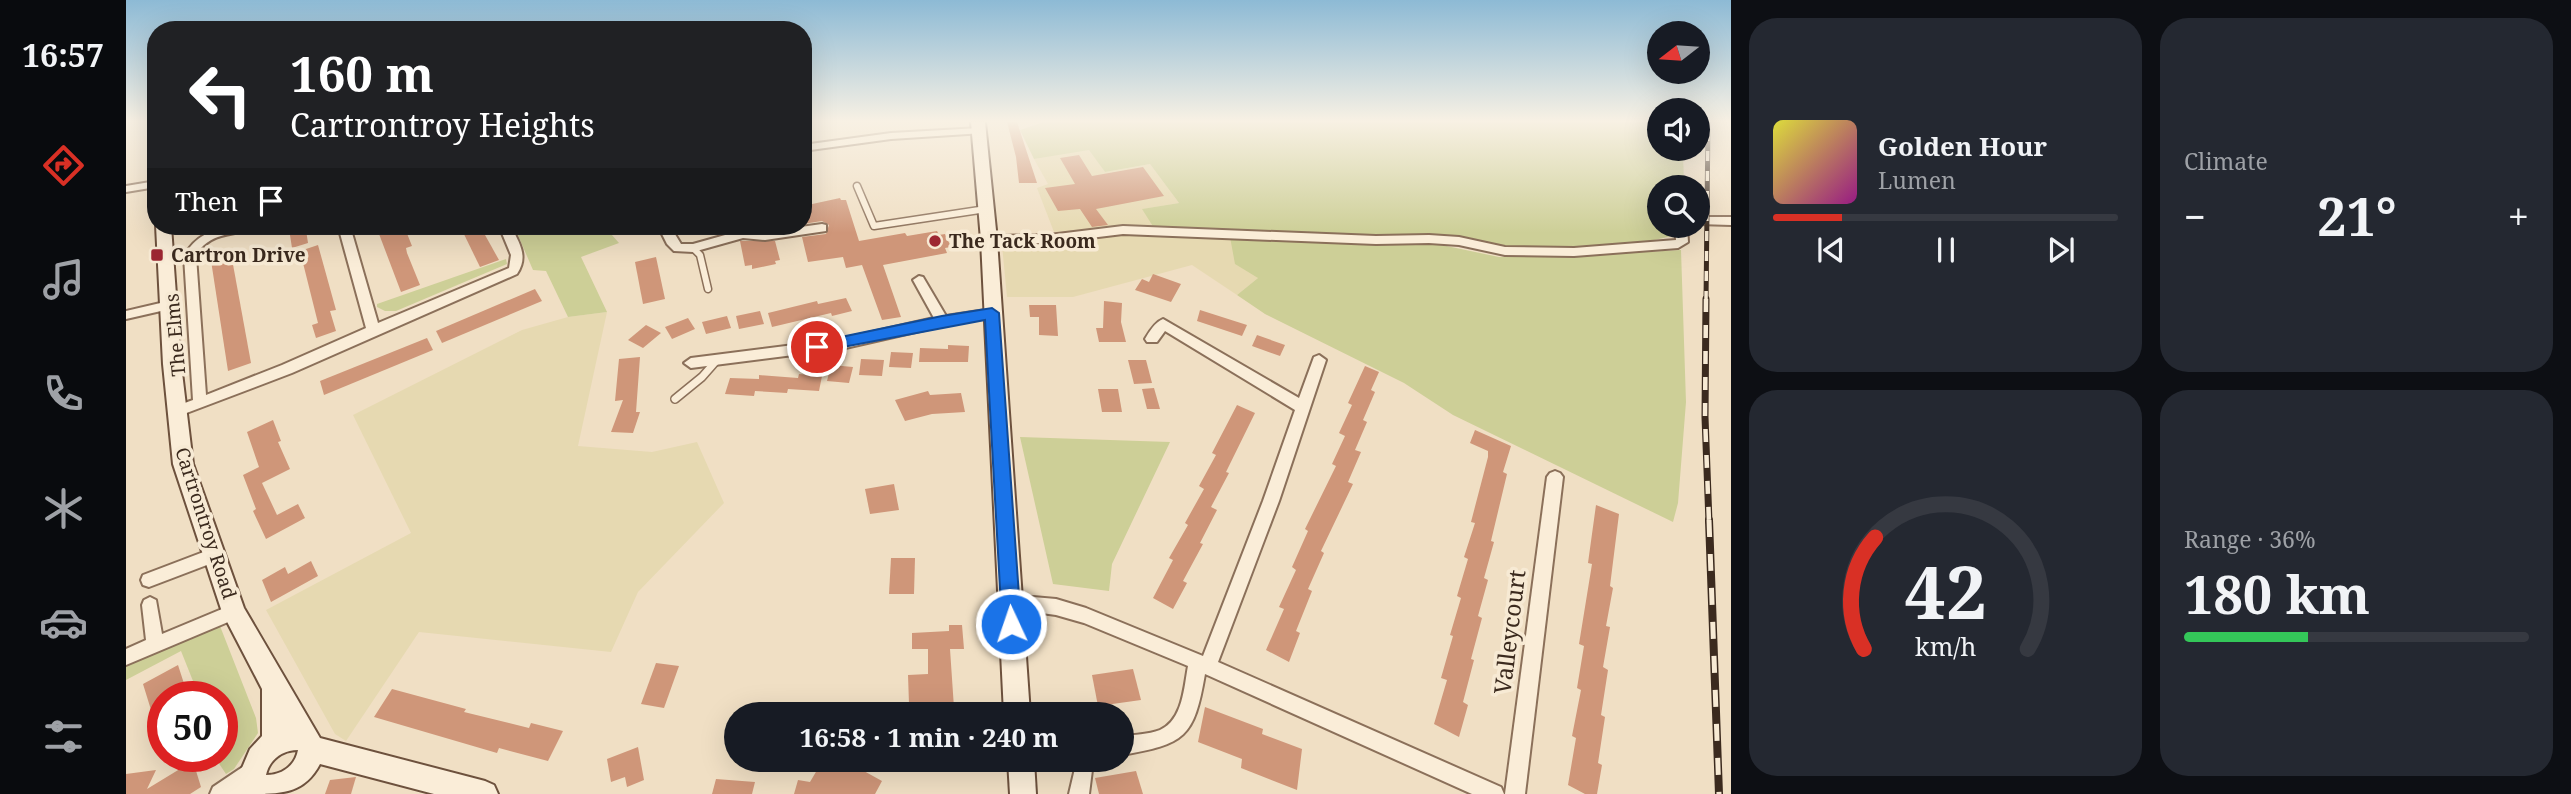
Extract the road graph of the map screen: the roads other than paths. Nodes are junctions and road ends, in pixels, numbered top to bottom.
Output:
1 (982, 159) edge
2 (147, 186) edge
3 (857, 186) dead end
4 (126, 189) edge
5 (987, 209) junction
6 (1710, 221) edge
7 (1731, 221) edge
8 (822, 228) dead end
9 (812, 229) edge
10 (164, 235) edge
11 (211, 235) edge
12 (347, 235) edge
13 (509, 235) edge
14 (669, 235) edge
15 (739, 235) edge
16 (754, 235) edge
17 (772, 235) edge
18 (1682, 238) edge
19 (989, 240) junction
20 (693, 248) junction
21 (919, 280) dead end
22 (708, 289) dead end
23 (169, 305) junction
24 (992, 313) junction
25 (126, 315) edge
26 (942, 321) junction
27 (373, 330) junction
28 (1152, 339) dead end
29 (717, 360) junction
30 (1319, 360) dead end
31 (691, 363) dead end
32 (675, 399) dead end
33 (200, 403) junction
34 (1302, 407) junction
35 (176, 412) junction
36 (1555, 477) dead end
37 (214, 555) junction
38 (1010, 603) junction
39 (234, 612) junction
40 (155, 645) junction
41 (126, 657) edge
42 (1203, 664) junction
43 (273, 685) junction
44 (1016, 702) edge
45 (1134, 744) edge
46 (1022, 772) edge
47 (1083, 772) edge
48 (287, 773) edge
49 (220, 794) edge
50 (485, 794) edge
51 (1023, 794) edge
52 (1079, 794) edge
53 (1494, 794) edge
54 (1515, 794) edge

1 - 5 street
2 - 4 street
3 - 5 lane
5 - 19 street
6 - 7 street
8 - 9 street
10 - 23 street, Cartrontroy Road
11 - 33 street, The Elms
12 - 27 street
13 - 27 street
14 - 20 street
15 - 20 street
16 - 17 street
18 - 19 street
19 - 24 street
20 - 22 lane
21 - 26 street
23 - 25 street
23 - 35 street, Cartrontroy Road
24 - 26 street
24 - 38 street
26 - 29 street
27 - 33 street
28 - 34 street
29 - 31 street
29 - 32 lane
30 - 34 street
33 - 35 street
34 - 42 street
35 - 37 street, Cartrontroy Road
36 - 54 street, Valleycourt
37 - 39 street, Cartrontroy Road
37 - 40 street
38 - 42 street
38 - 44 street
39 - 40 street
39 - 43 street, Cartrontroy Road
40 - 41 street
42 - 45 street
42 - 53 street
43 - 48 street, Cartrontroy Road
43 - 48 street, Cartrontroy Road
46 - 51 street
47 - 52 street
48 - 49 street
48 - 50 street

